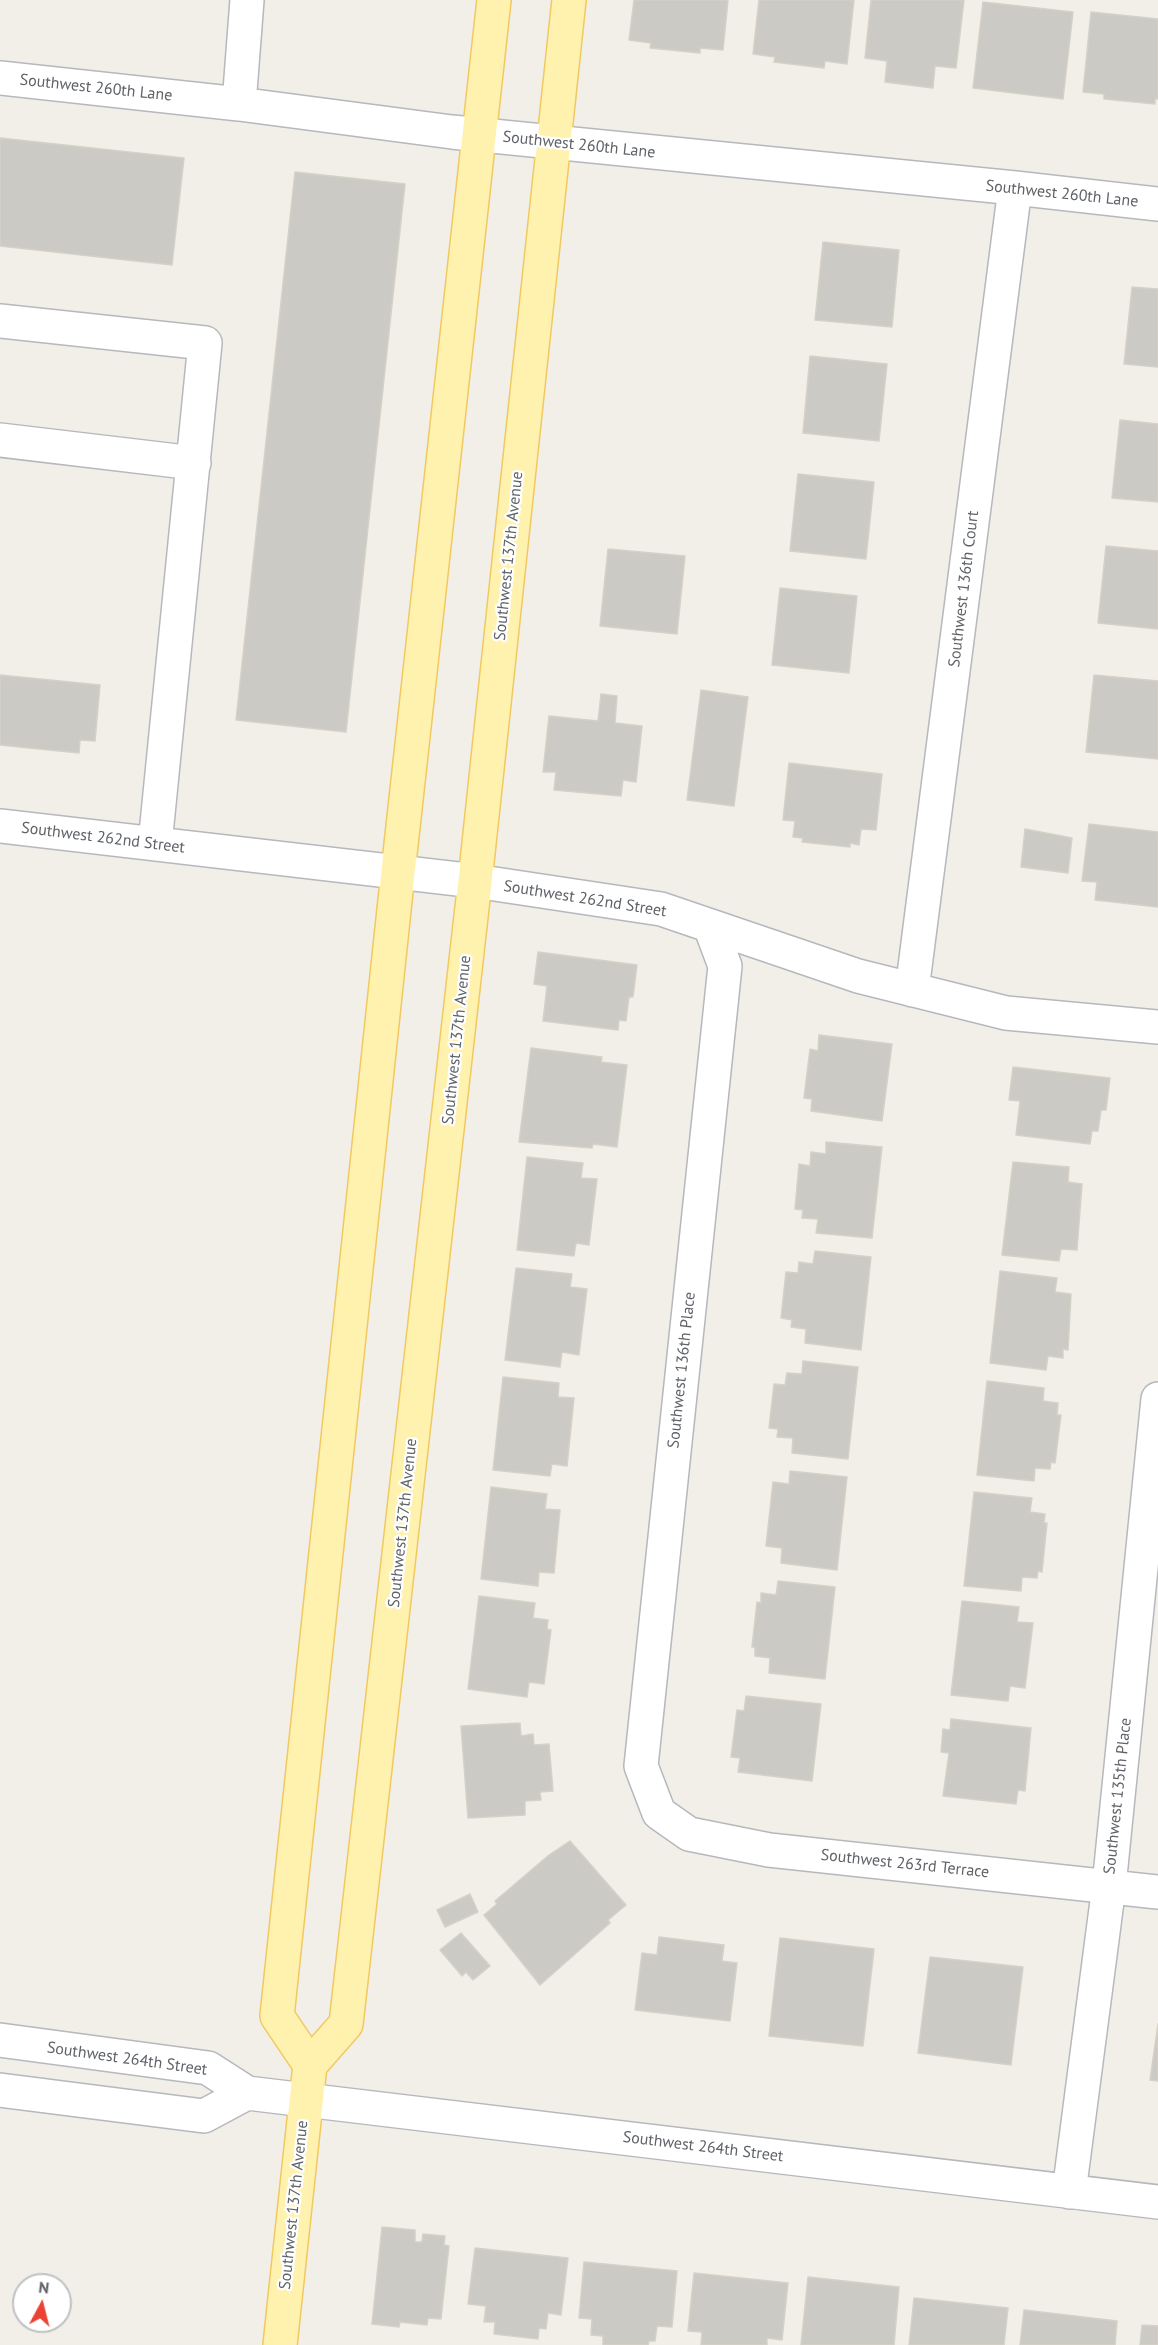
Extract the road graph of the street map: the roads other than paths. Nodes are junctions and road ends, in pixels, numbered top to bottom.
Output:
1 (247, 0) edge
2 (494, 0) edge
3 (569, 0) edge
4 (0, 78) edge
5 (239, 104) junction
6 (479, 135) junction
7 (555, 142) junction
8 (1015, 188) junction
9 (1158, 204) edge
10 (0, 321) edge
11 (0, 440) edge
12 (195, 463) junction
13 (0, 826) edge
14 (155, 844) junction
15 (398, 872) junction
16 (475, 881) junction
17 (710, 926) junction
18 (912, 990) junction
19 (1158, 1027) edge
20 (1158, 1399) edge
21 (659, 1813) joint
22 (1109, 1886) junction
23 (1158, 1892) edge
24 (0, 2040) edge
25 (310, 2065) junction
26 (0, 2090) edge
27 (247, 2093) junction
28 (305, 2101) junction
29 (1069, 2192) junction
30 (1158, 2202) edge
31 (280, 2345) edge

1 - 5 street
2 - 6 main road
3 - 7 main road, Southwest 137th Avenue
4 - 5 street, Southwest 260th Lane
5 - 6 street, Southwest 260th Lane
6 - 7 street, Southwest 260th Lane
6 - 15 main road
7 - 8 street, Southwest 260th Lane
7 - 16 main road, Southwest 137th Avenue
8 - 9 street, Southwest 260th Lane
8 - 18 street, Southwest 136th Court
10 - 12 street
11 - 12 street
12 - 14 street
13 - 14 street, Southwest 262nd Street
14 - 15 street, Southwest 262nd Street
15 - 16 street, Southwest 262nd Street
15 - 25 main road
16 - 17 street, Southwest 262nd Street
16 - 25 main road, Southwest 137th Avenue
17 - 18 street, Southwest 262nd Street
17 - 21 street, Southwest 136th Place
18 - 19 street, Southwest 262nd Street
20 - 22 street, Southwest 135th Place
21 - 22 street, Southwest 263rd Terrace
22 - 23 street, Southwest 263rd Terrace
22 - 29 street, Southwest 135th Place
24 - 27 street, Southwest 264th Street
25 - 28 main road, Southwest 137th Avenue
26 - 27 street
27 - 28 street, Southwest 264th Street
28 - 29 street, Southwest 264th Street
28 - 31 main road, Southwest 137th Avenue
29 - 30 street, Southwest 264th Street

